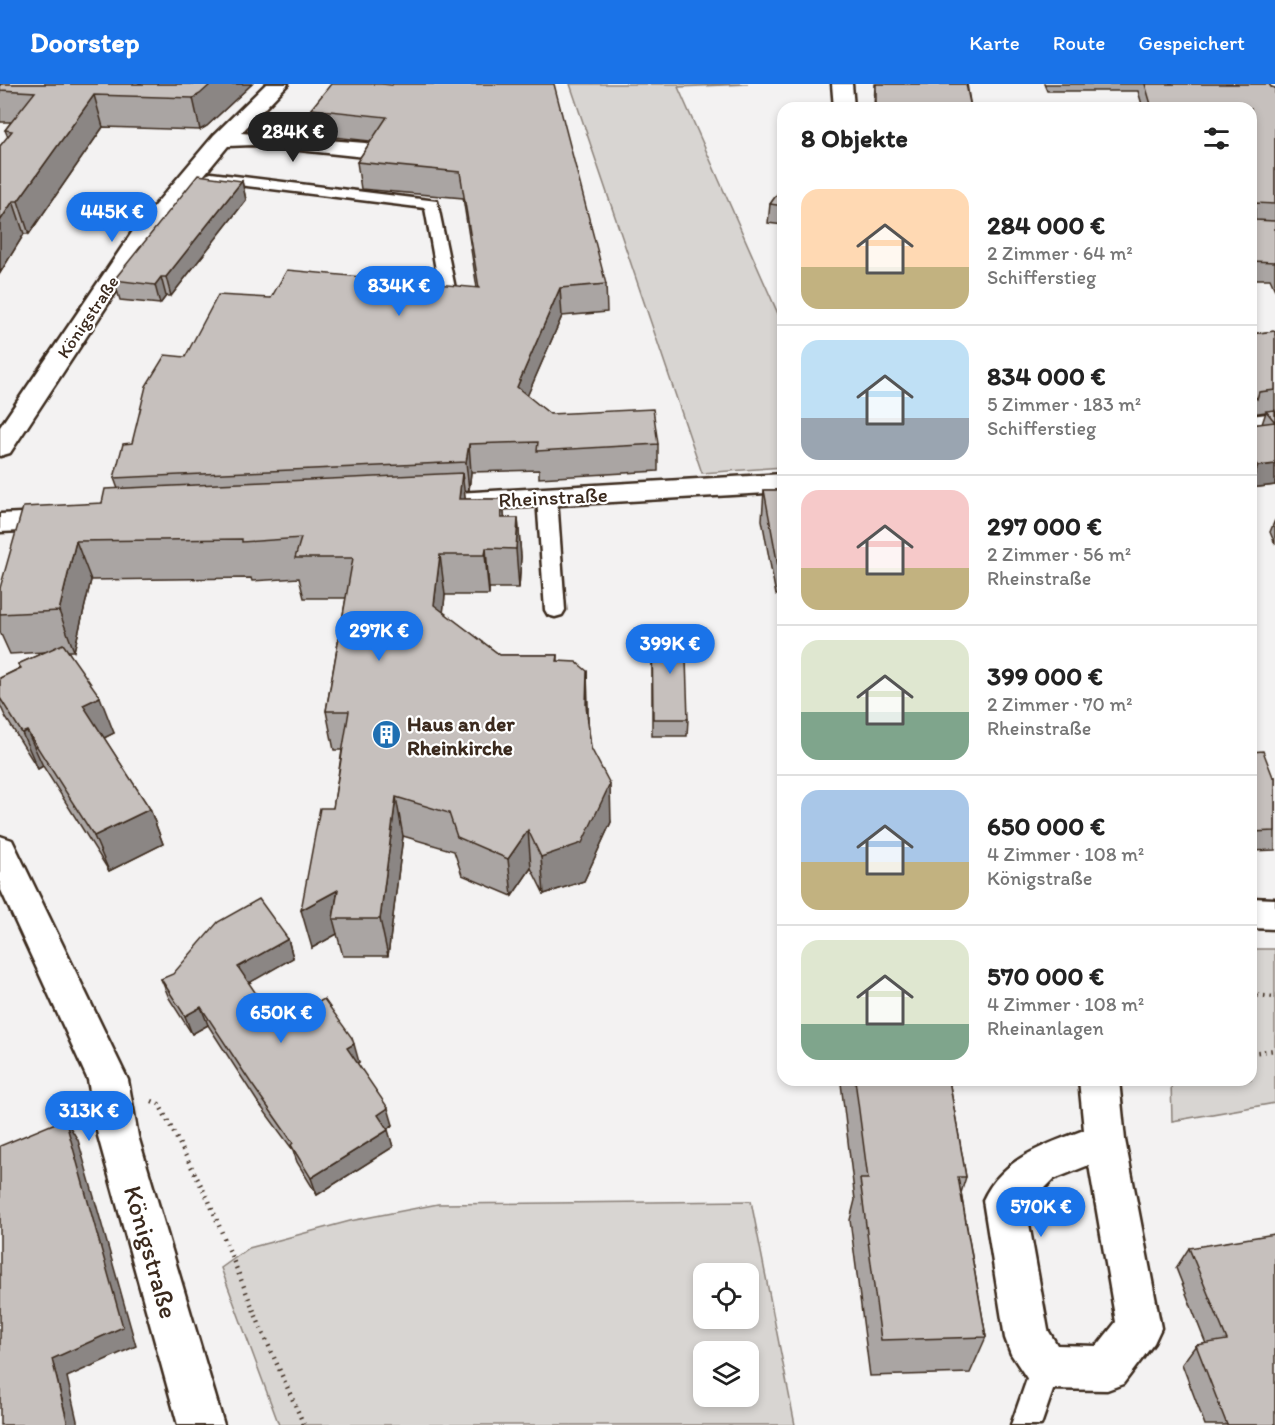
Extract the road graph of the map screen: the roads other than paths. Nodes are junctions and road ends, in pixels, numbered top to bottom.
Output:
1 (278, 84) edge
2 (842, 84) edge
3 (844, 102) edge
4 (222, 140) junction
5 (365, 150) edge
6 (191, 176) junction
7 (449, 298) edge
8 (1275, 421) edge
9 (1257, 423) edge
10 (0, 447) edge
11 (777, 483) edge
12 (547, 498) junction
13 (429, 503) edge
14 (87, 519) edge
15 (0, 523) edge
16 (555, 610) dead end
17 (0, 850) edge
18 (1257, 913) edge
19 (1275, 914) edge
20 (1100, 1086) edge
21 (1105, 1140) junction
22 (1046, 1367) junction
23 (201, 1425) edge
24 (1026, 1425) edge

1 - 4 street, Königstraße
2 - 3 street
4 - 5 street
4 - 6 street, Königstraße
6 - 7 lane
6 - 10 street, Königstraße
8 - 9 street
11 - 12 street, Rheinstraße
12 - 13 street, Rheinstraße
12 - 16 lane
14 - 15 street
17 - 23 street, Königstraße
18 - 19 street
20 - 21 street
21 - 22 street
21 - 22 street
22 - 24 lane

